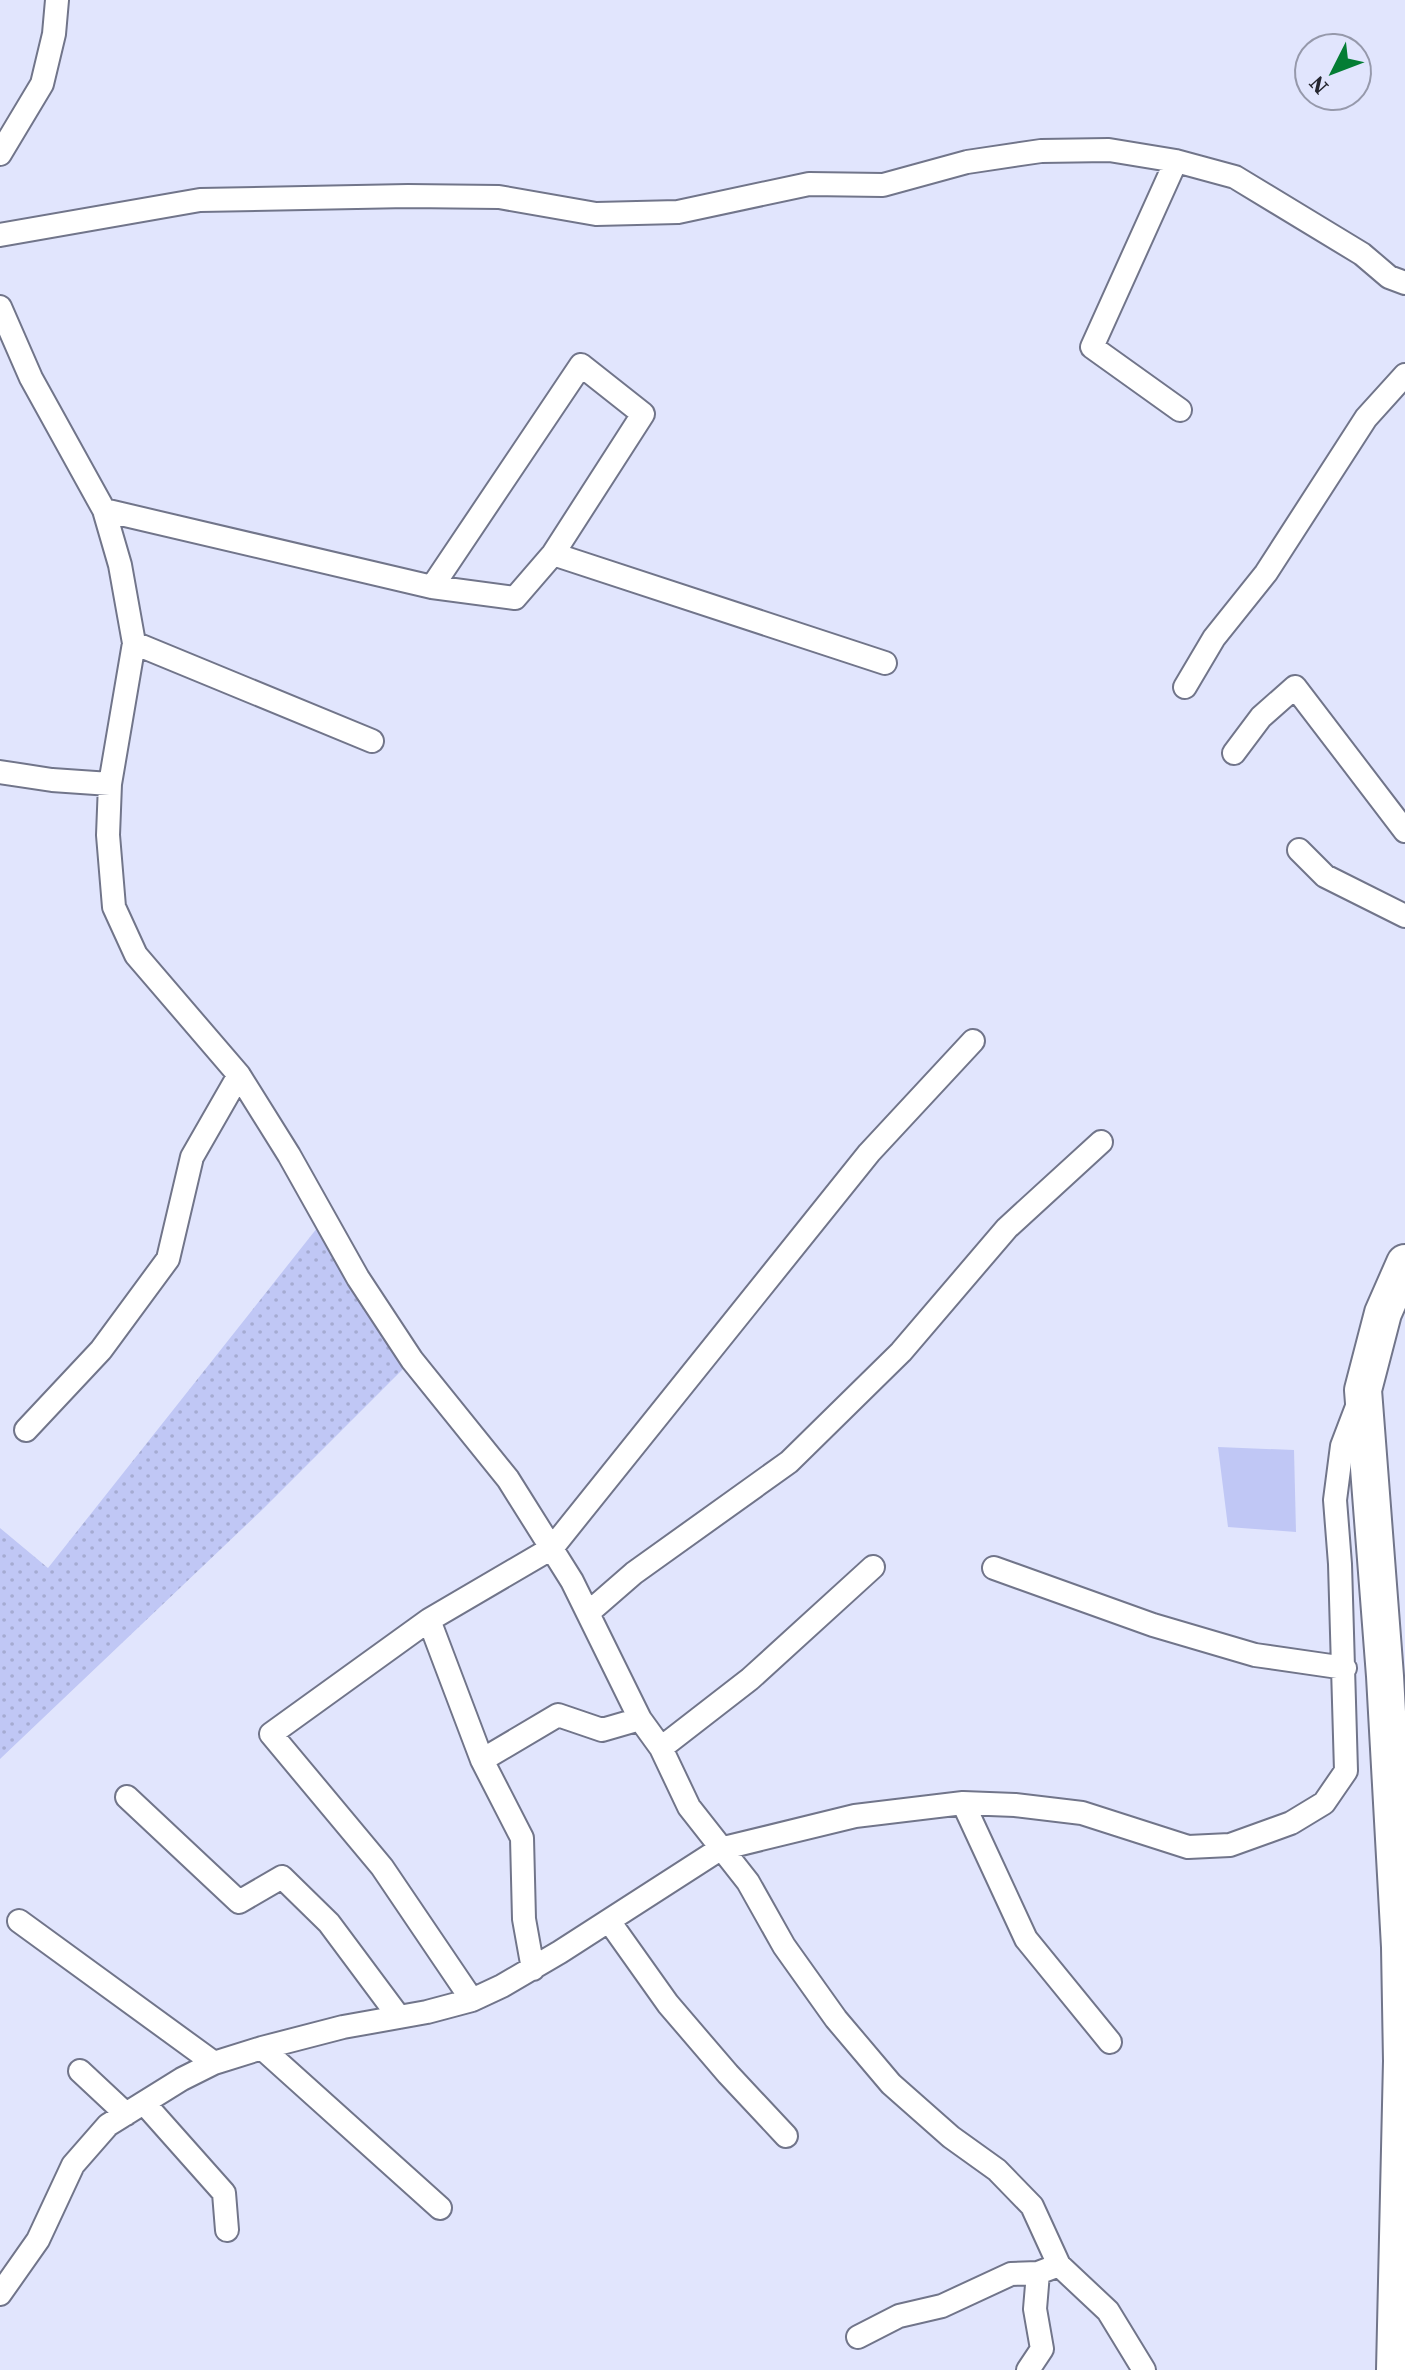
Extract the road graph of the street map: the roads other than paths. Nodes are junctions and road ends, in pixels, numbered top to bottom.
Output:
1 (57, 0) edge
2 (0, 154) edge
3 (1176, 161) junction
4 (0, 235) edge
5 (1405, 283) edge
6 (0, 307) edge
7 (1405, 375) edge
8 (1180, 410) dead end
9 (104, 510) junction
10 (553, 554) junction
11 (432, 587) junction
12 (134, 643) junction
13 (885, 663) dead end
14 (1185, 687) dead end
15 (372, 741) dead end
16 (1234, 753) dead end
17 (0, 772) edge
18 (110, 784) junction
19 (1405, 831) edge
20 (1299, 850) dead end
21 (1405, 916) edge
22 (973, 1041) dead end
23 (239, 1075) junction
24 (1101, 1142) dead end
25 (1405, 1263) edge
26 (1363, 1390) junction
27 (26, 1430) dead end
28 (552, 1548) junction
29 (873, 1567) dead end
30 (994, 1568) dead end
31 (588, 1613) junction
32 (429, 1620) junction
33 (1345, 1668) junction
34 (640, 1719) junction
35 (1396, 1735) edge
36 (661, 1748) junction
37 (482, 1760) junction
38 (127, 1797) dead end
39 (963, 1803) junction
40 (720, 1849) junction
41 (19, 1921) dead end
42 (609, 1921) junction
43 (533, 1969) junction
44 (472, 2000) junction
45 (399, 2017) junction
46 (1110, 2042) dead end
47 (262, 2048) junction
48 (1403, 2061) edge
49 (214, 2063) junction
50 (80, 2071) dead end
51 (135, 2108) junction
52 (786, 2136) dead end
53 (440, 2208) dead end
54 (227, 2230) dead end
55 (1049, 2269) junction
56 (0, 2294) edge
57 (858, 2337) dead end
58 (1028, 2370) edge
59 (1144, 2370) edge
60 (1395, 2370) edge

1 - 2 street
3 - 4 street
3 - 5 street
3 - 8 street
6 - 9 street
7 - 14 street
9 - 11 street
9 - 12 street
10 - 11 street
10 - 11 street
10 - 13 street
12 - 15 street
12 - 18 street
16 - 19 street
17 - 18 street
18 - 23 street
20 - 21 street
22 - 28 street
23 - 27 street
23 - 28 street
24 - 31 street
25 - 26 highway
26 - 33 street
26 - 35 highway
28 - 31 street
28 - 32 street
29 - 36 street
30 - 33 street
31 - 34 street
32 - 37 street
32 - 44 street
33 - 39 street
34 - 36 street
34 - 37 street
35 - 48 highway
36 - 40 street
37 - 43 street
38 - 45 street
39 - 40 street
39 - 46 street
40 - 42 street
40 - 55 street
41 - 49 street
42 - 43 street
42 - 52 street
43 - 44 street
44 - 45 street
45 - 47 street
47 - 49 street
47 - 53 street
48 - 60 highway
49 - 51 street
50 - 51 street
51 - 54 street
51 - 56 street
55 - 57 street
55 - 58 street
55 - 59 street

